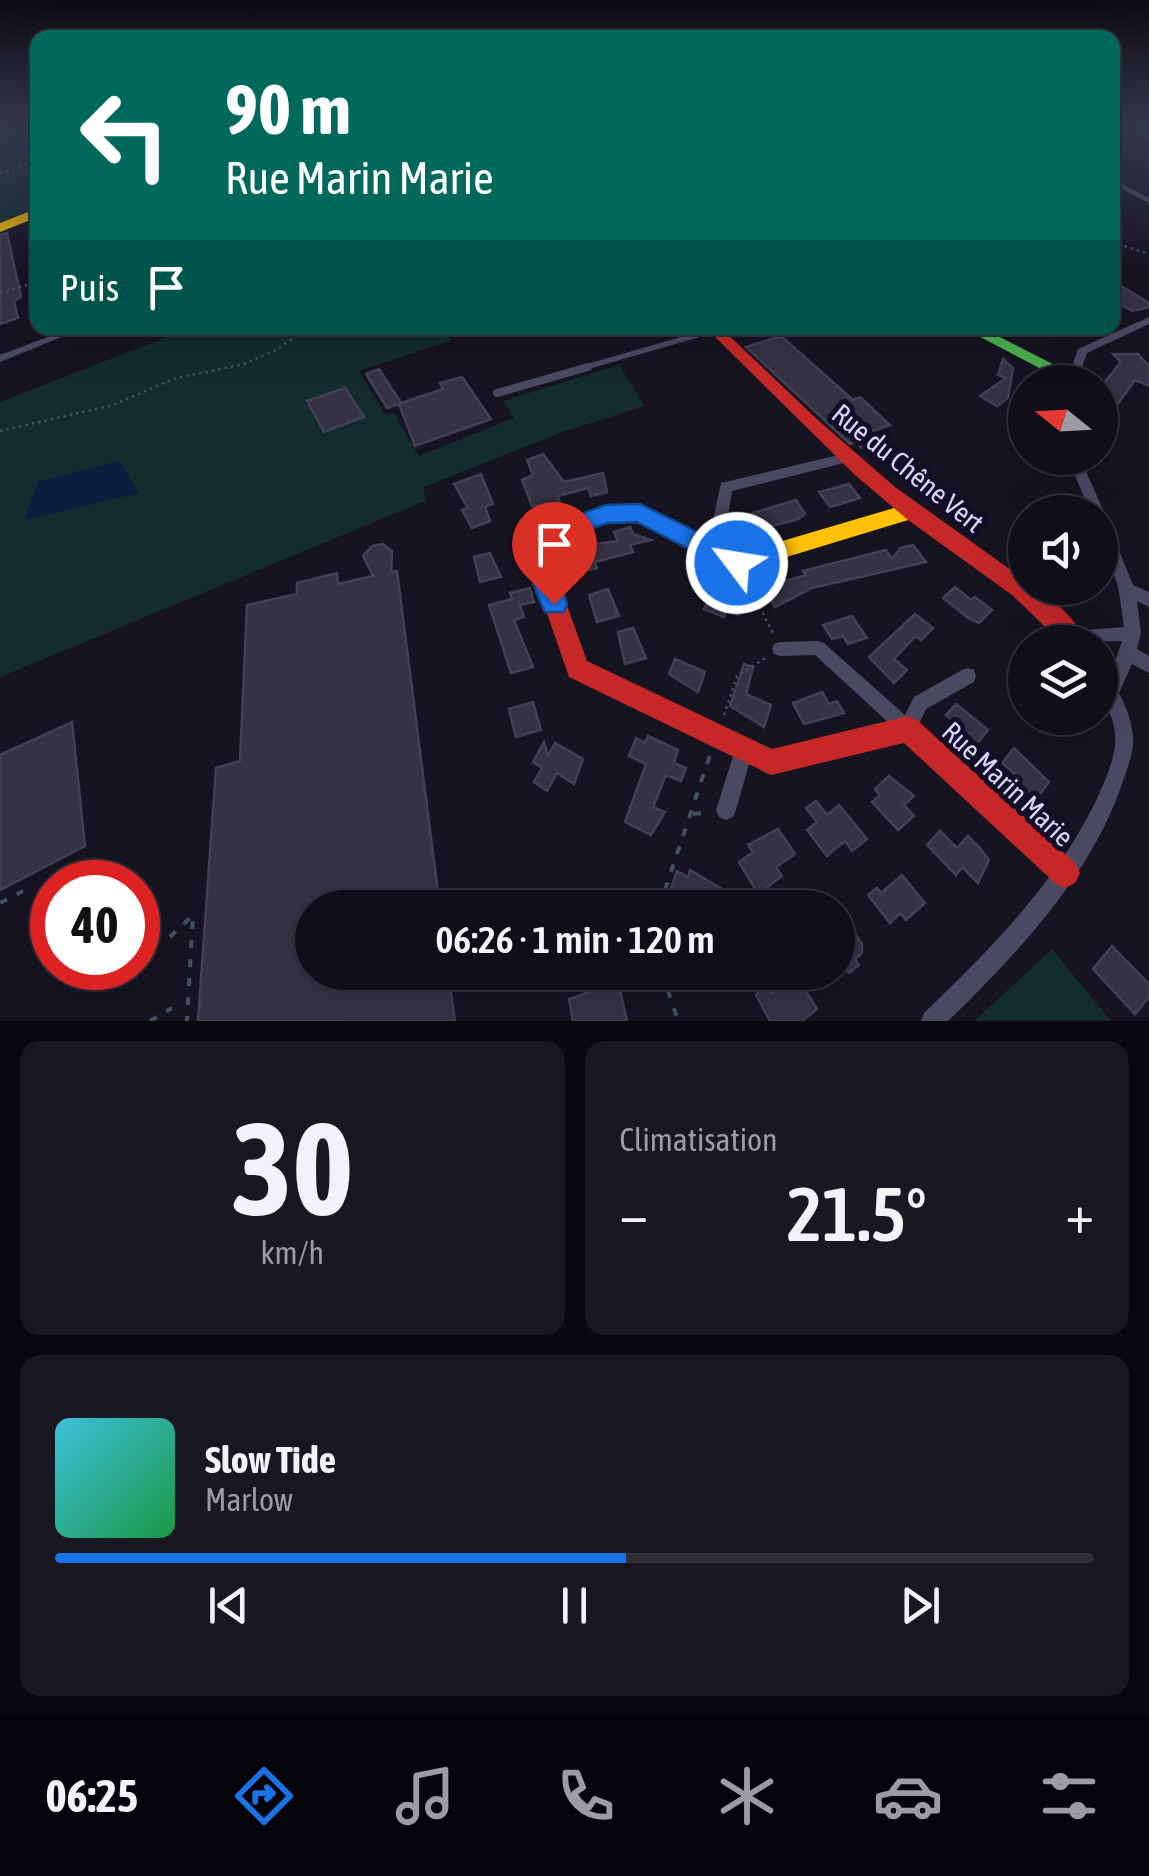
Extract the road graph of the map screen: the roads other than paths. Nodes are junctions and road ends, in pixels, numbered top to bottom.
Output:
1 (1120, 185) edge
2 (1149, 200) edge
3 (30, 215) edge
4 (0, 228) edge
5 (1149, 320) edge
6 (1120, 333) edge
7 (50, 335) edge
8 (691, 335) edge
9 (721, 335) edge
10 (985, 335) edge
11 (1117, 335) edge
12 (0, 359) edge
13 (1043, 365) edge
14 (1077, 365) edge
15 (498, 393) dead end
16 (848, 458) junction
17 (912, 512) junction
18 (1118, 562) edge
19 (737, 563) junction
20 (1130, 590) junction
21 (1149, 600) edge
22 (1060, 625) edge
23 (1133, 633) junction
24 (1118, 635) edge
25 (780, 649) road end
26 (1130, 654) junction
27 (1149, 665) edge
28 (1118, 670) edge
29 (968, 676) dead end
30 (1118, 711) edge
31 (908, 729) junction
32 (744, 750) junction
33 (726, 810) dead end
34 (1065, 873) junction
35 (932, 1021) edge

1 - 2 street
3 - 4 street
5 - 6 street
7 - 12 street
8 - 15 lane
9 - 16 street, Rue du Chêne Vert
10 - 13 street
11 - 14 street
16 - 17 street, Rue du Chêne Vert
16 - 19 street
17 - 19 street
17 - 22 street, Rue du Chêne Vert
18 - 20 street
19 - 32 street, Rue Marin Marie
20 - 21 street
20 - 23 street
23 - 24 street
23 - 26 street
25 - 31 street
26 - 27 street
26 - 28 street
29 - 31 street
30 - 34 street
31 - 32 street, Rue Marin Marie
31 - 34 street, Rue Marin Marie
32 - 33 street
34 - 35 street

